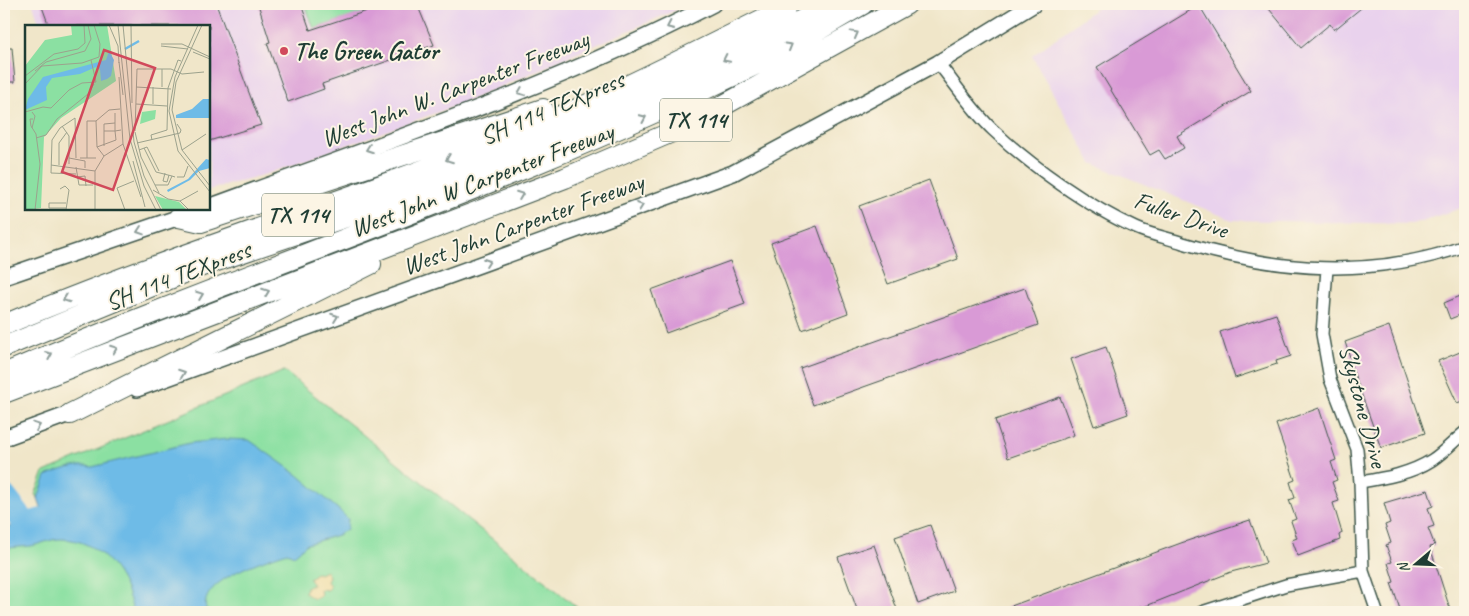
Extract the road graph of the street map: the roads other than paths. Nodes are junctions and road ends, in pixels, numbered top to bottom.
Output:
1 (713, 4) edge
2 (790, 4) edge
3 (832, 4) edge
4 (863, 4) edge
5 (907, 4) edge
6 (1034, 4) edge
7 (938, 63) junction
8 (592, 102) junction
9 (210, 206) edge
10 (200, 210) edge
11 (474, 213) junction
12 (179, 217) junction
13 (1465, 246) edge
14 (1327, 269) junction
15 (4, 277) edge
16 (4, 325) edge
17 (4, 348) edge
18 (4, 374) edge
19 (4, 393) edge
20 (70, 414) junction
21 (1465, 432) edge
22 (4, 438) edge
23 (1360, 482) junction
24 (1363, 571) junction
25 (1202, 612) edge
26 (1377, 612) edge

1 -> 9 main road, West John W. Carpenter Freeway
2 - 8 highway, West John W Carpenter Freeway / TX 114
3 -> 17 highway, SH 114 TEXpress
18 -> 4 highway, SH 114 TEXpress
11 -> 5 highway, West John W Carpenter Freeway / TX 114
6 - 7 main road, West John Carpenter Freeway
7 - 14 street, Fuller Drive
20 -> 7 main road, West John Carpenter Freeway
8 - 12 highway
8 -> 16 highway, West John W Carpenter Freeway / TX 114
10 - 12 main road
19 -> 11 highway, West John W Carpenter Freeway / TX 114
11 - 20 highway
12 -> 15 main road
13 - 14 street, Fuller Drive
14 - 23 street, Skystone Drive
22 -> 20 main road, West John Carpenter Freeway
21 - 23 street
23 - 24 street, Skystone Drive
24 - 25 street
24 - 26 street, Skystone Drive

